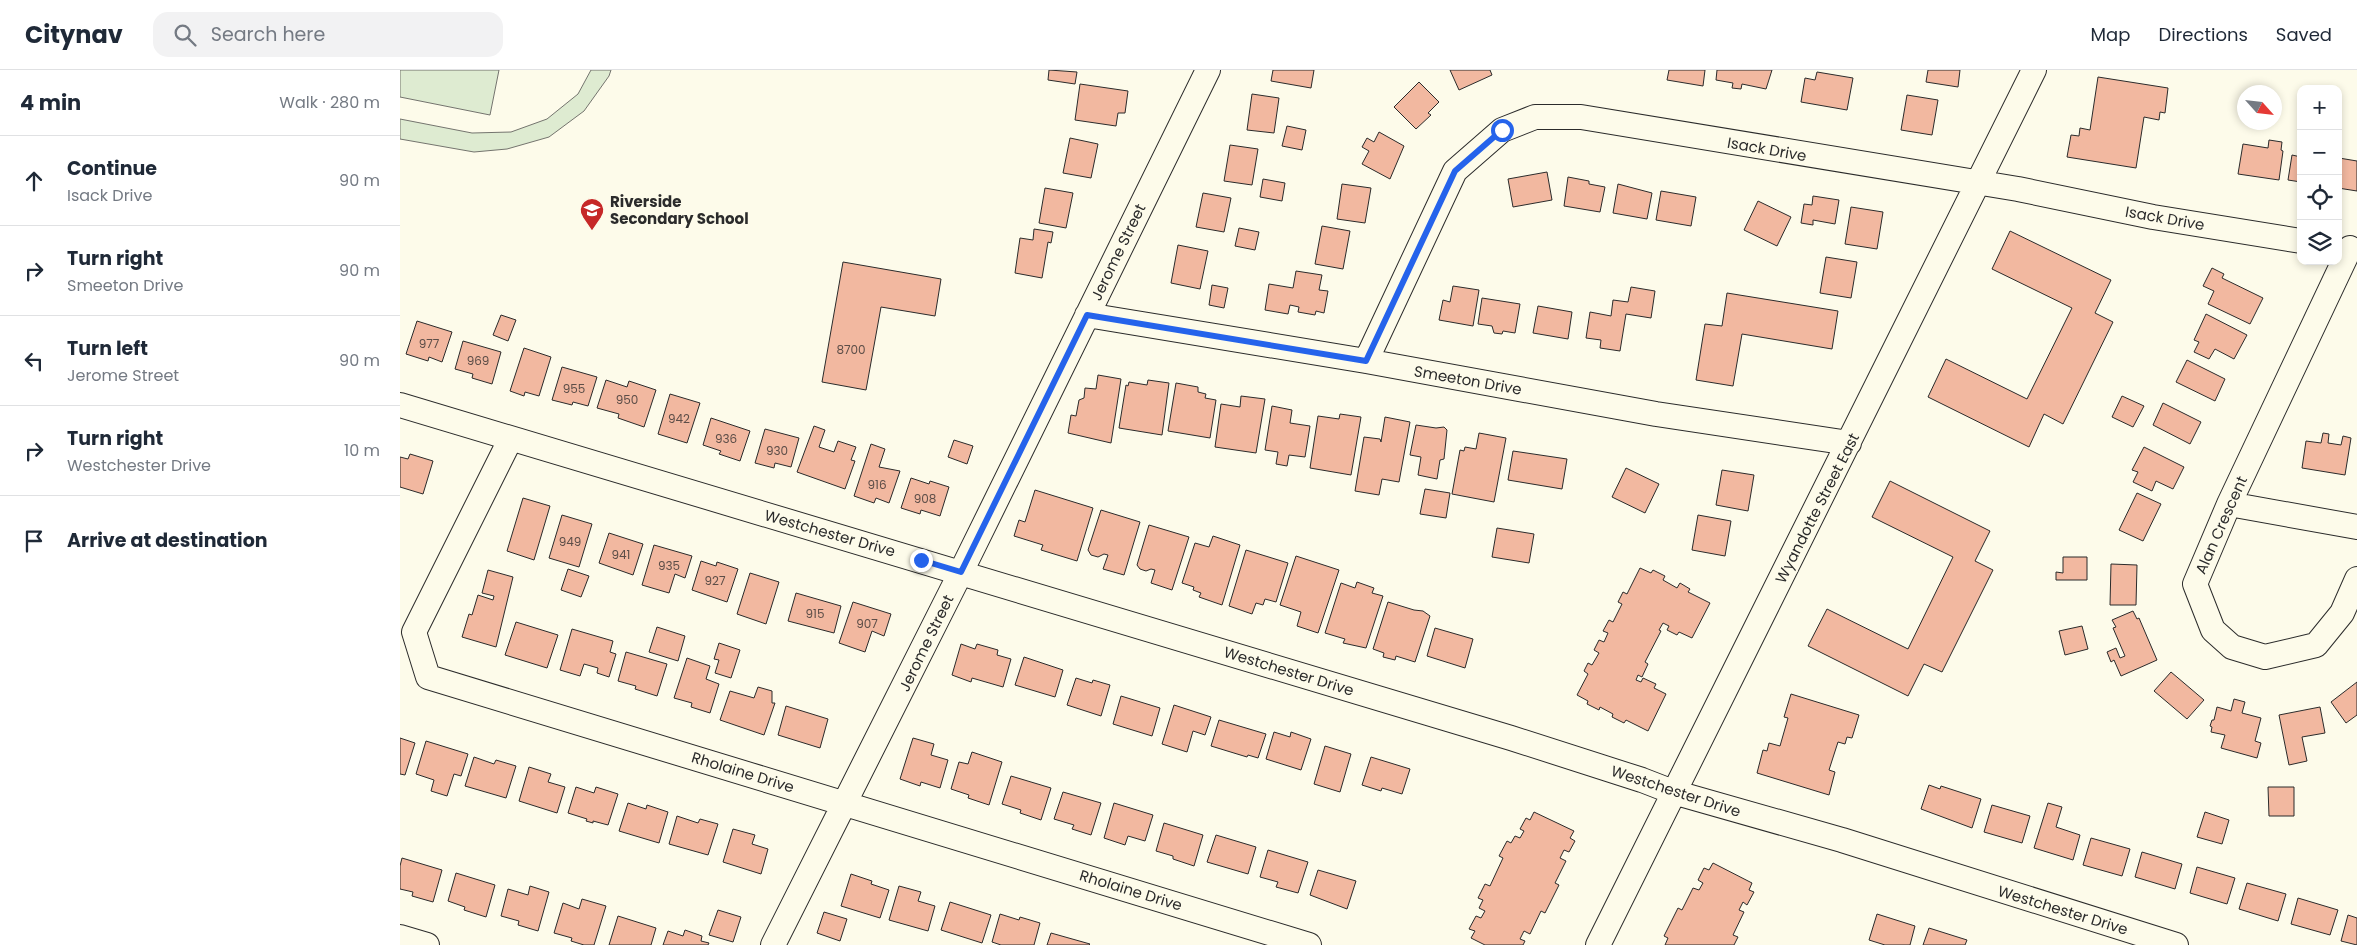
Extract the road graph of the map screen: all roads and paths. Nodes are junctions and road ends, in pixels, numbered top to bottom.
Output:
1 (1208, 70) edge
2 (2034, 70) edge
3 (1977, 184) junction
4 (2297, 239) edge
5 (2348, 248) edge
6 (1087, 315) junction
7 (1366, 361) junction
8 (400, 405) edge
9 (510, 440) junction
10 (1849, 443) junction
11 (2229, 504) junction
12 (2357, 527) edge
13 (961, 572) junction
14 (2357, 579) edge
15 (1673, 792) junction
16 (846, 803) junction
17 (400, 937) edge
18 (427, 945) edge
19 (774, 945) edge
20 (1309, 945) edge
21 (1598, 945) edge
22 (2176, 945) edge

1 - 6 street, Jerome Street
2 - 3 street, Wyandotte Street East
3 - 4 street, Isack Drive
3 - 7 street, Isack Drive
3 - 10 street, Wyandotte Street East
5 - 11 street, Alan Crescent
6 - 7 street, Smeeton Drive
6 - 13 street, Jerome Street
7 - 10 street, Smeeton Drive
8 - 9 street, Westchester Drive
9 - 13 street, Westchester Drive
9 - 16 street, Rholaine Drive
10 - 15 street, Wyandotte Street East
11 - 12 street
11 - 14 street, Alan Crescent
13 - 15 street, Westchester Drive
13 - 16 street, Jerome Street
15 - 21 street, Wyandotte Street East
15 - 22 street, Westchester Drive
16 - 19 street, Jerome Street
16 - 20 street, Rholaine Drive
17 - 18 street

